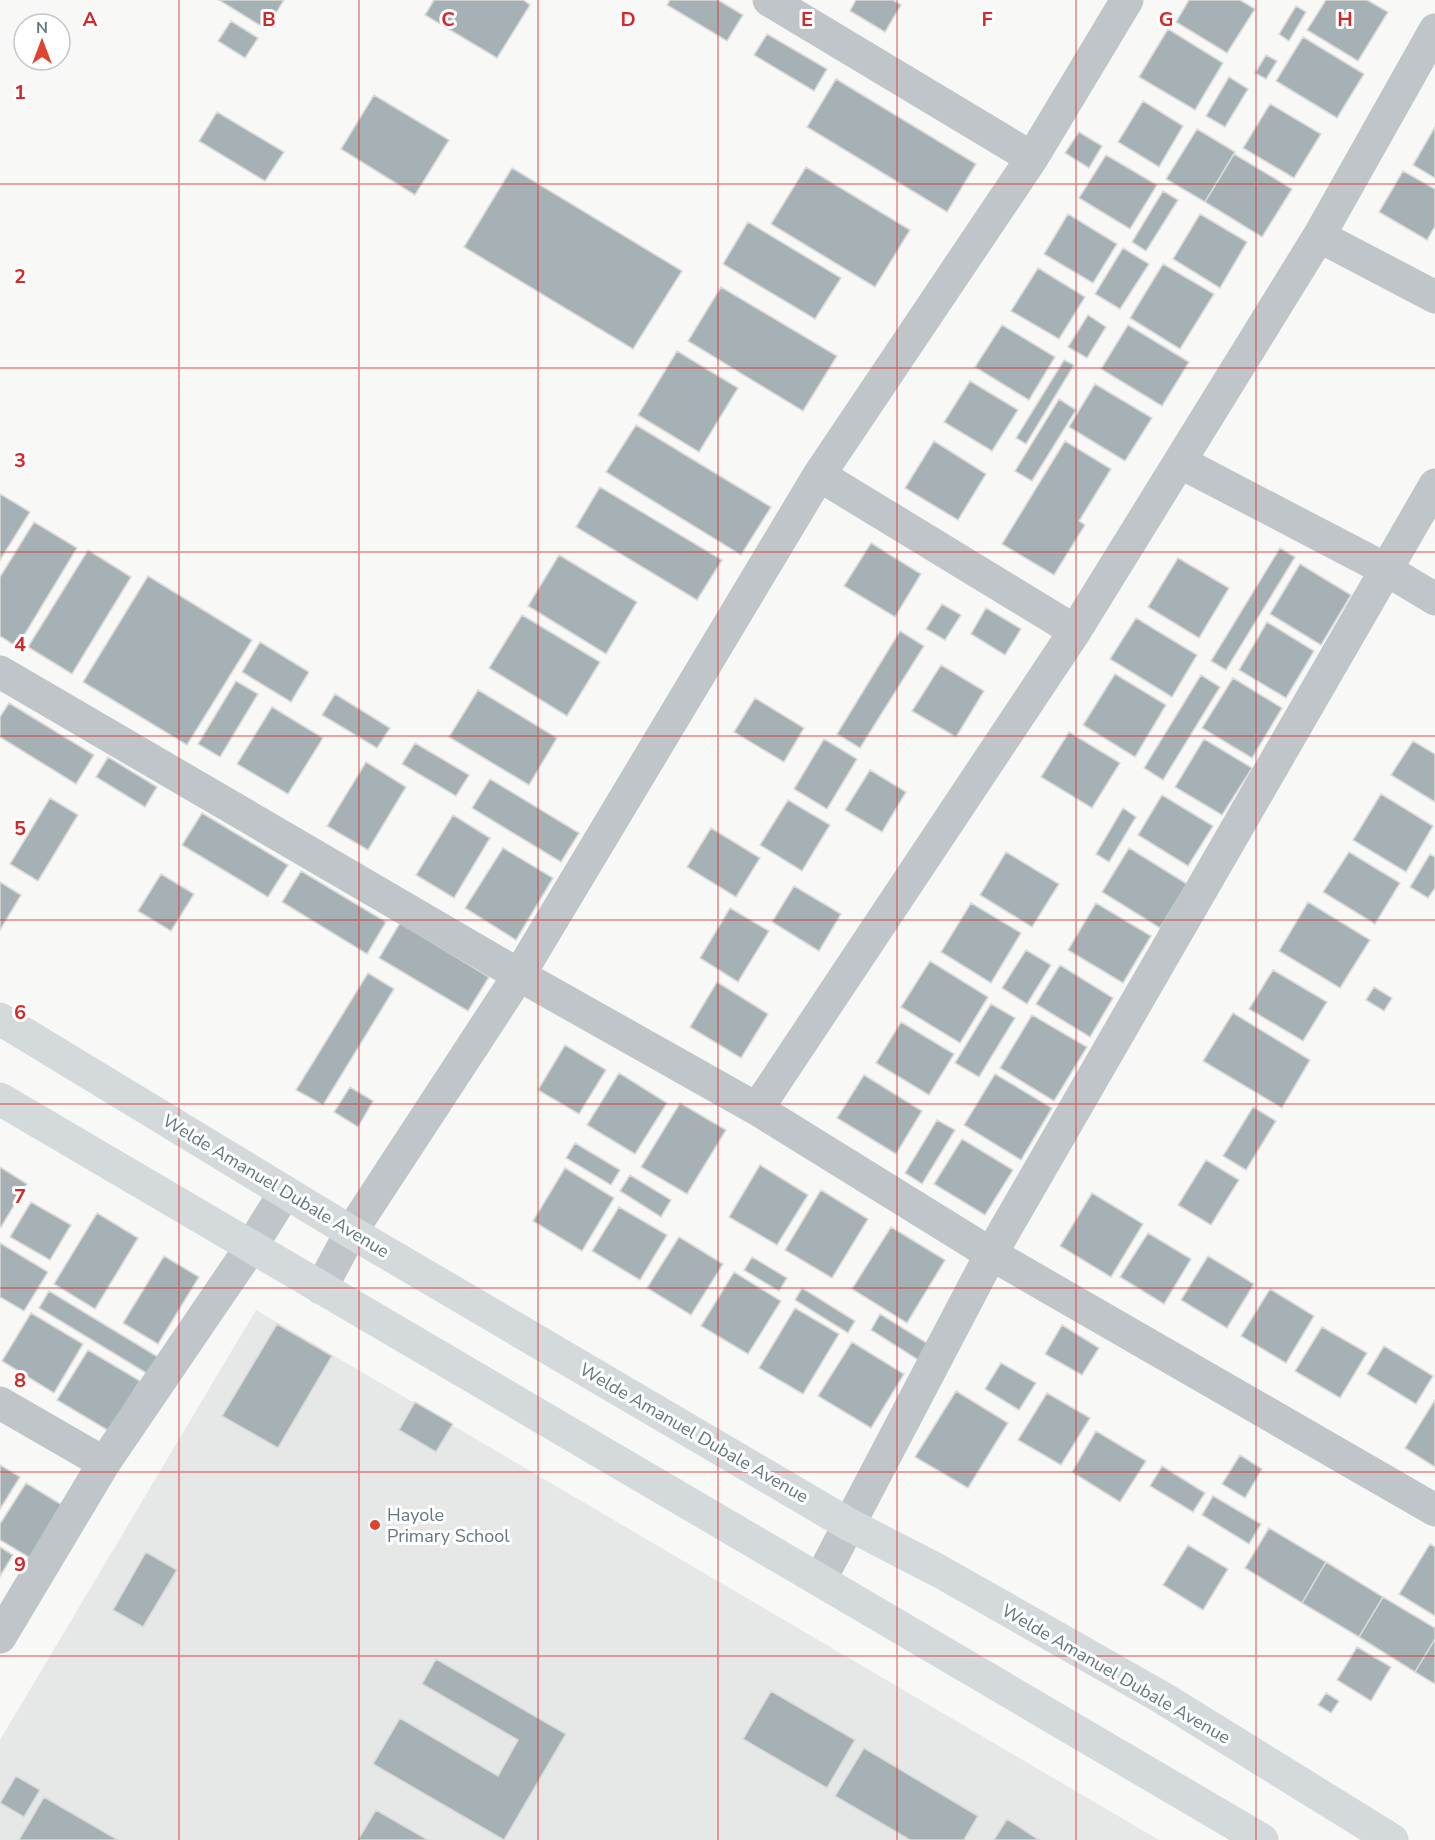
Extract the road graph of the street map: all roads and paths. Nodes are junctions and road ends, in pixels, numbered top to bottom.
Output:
1 (1127, 0) edge
2 (780, 3) edge
3 (1435, 30) edge
4 (1032, 158) junction
5 (1319, 236) junction
6 (1435, 297) edge
7 (1180, 462) junction
8 (819, 475) junction
9 (1435, 485) edge
10 (1387, 570) junction
11 (1435, 598) edge
12 (1075, 631) junction
13 (0, 672) edge
14 (519, 975) junction
15 (0, 1019) edge
16 (0, 1099) edge
17 (757, 1109) junction
18 (285, 1192) junction
19 (351, 1232) junction
20 (251, 1247) junction
21 (991, 1254) junction
22 (321, 1288) junction
23 (0, 1403) edge
24 (104, 1463) junction
25 (1435, 1510) edge
26 (848, 1524) junction
27 (820, 1580) junction
28 (0, 1637) edge
29 (1262, 1840) edge
30 (1392, 1840) edge

1 - 4 street
2 - 4 street
3 - 5 street
4 - 8 street
5 - 6 street
5 - 7 street
7 - 10 street
7 - 12 street
8 - 12 street
8 - 14 street
9 - 10 street
10 - 11 street
10 - 21 street
12 - 17 street
13 - 14 street
14 - 17 street
14 - 19 street
15 - 18 main road, Welde Amanuel Dubale Avenue
16 - 20 main road
17 - 21 street
18 - 19 main road, Welde Amanuel Dubale Avenue
18 - 20 street
19 - 22 street
19 - 26 main road, Welde Amanuel Dubale Avenue
20 - 22 main road
20 - 24 street
21 - 25 street
21 - 26 street
22 - 27 main road
23 - 24 street
24 - 28 street
26 - 27 street
26 - 30 main road, Welde Amanuel Dubale Avenue
27 - 29 main road

